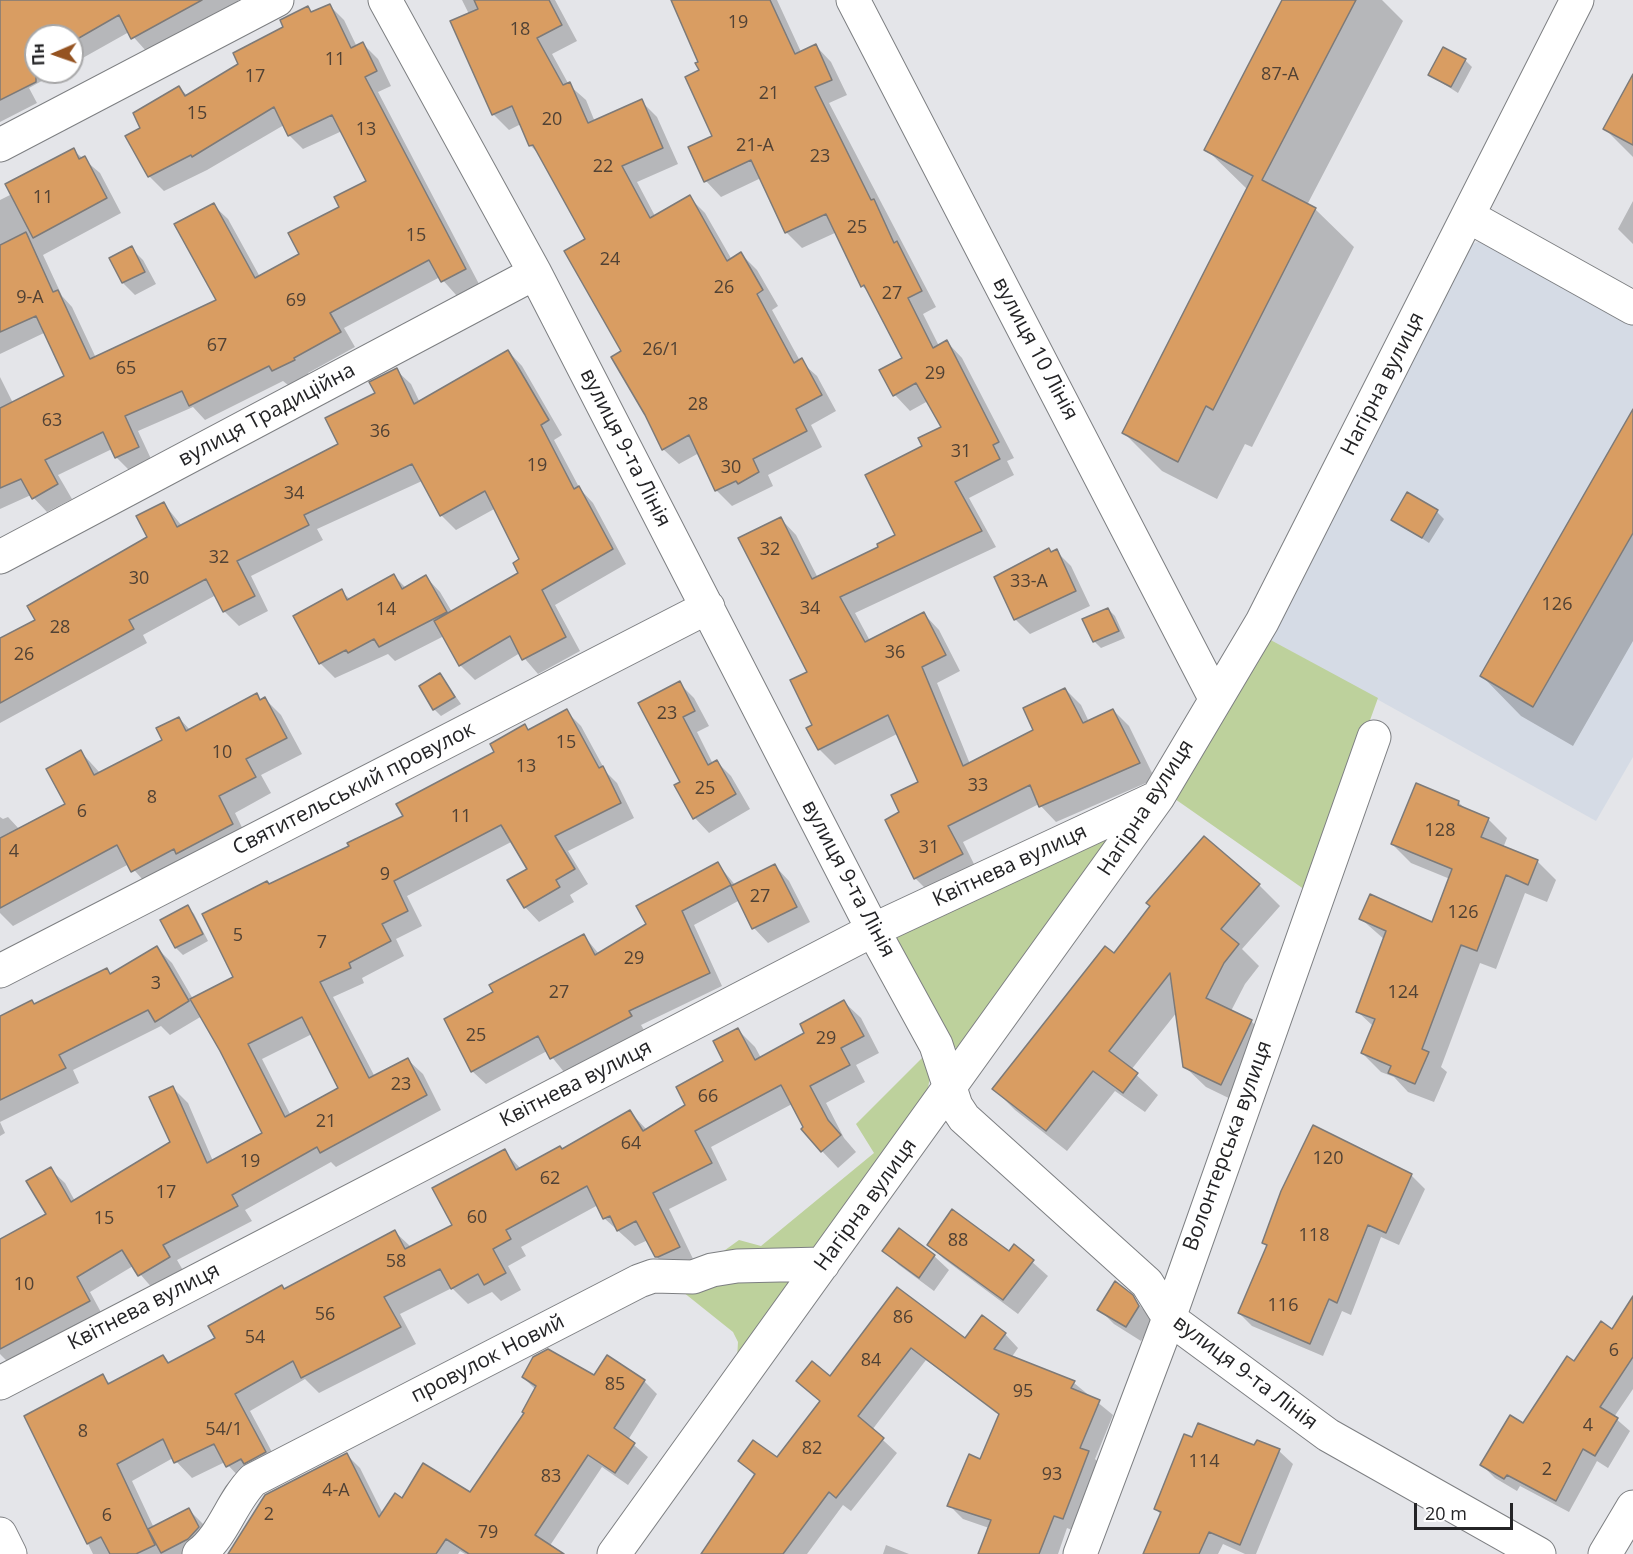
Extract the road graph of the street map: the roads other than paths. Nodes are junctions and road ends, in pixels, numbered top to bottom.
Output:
1 (278, 0) edge
2 (385, 0) edge
3 (853, 0) edge
4 (1577, 0) edge
5 (0, 145) edge
6 (1468, 216) junction
7 (535, 273) junction
8 (1633, 308) edge
9 (0, 557) edge
10 (708, 607) junction
11 (1215, 698) junction
12 (1374, 737) dead end
13 (1158, 797) junction
14 (873, 930) junction
15 (0, 970) edge
16 (950, 1087) junction
17 (823, 1264) junction
18 (1169, 1318) junction
19 (0, 1383) edge
20 (1633, 1507) edge
21 (0, 1534) edge
22 (10, 1554) edge
23 (199, 1554) edge
24 (614, 1554) edge
25 (1080, 1554) edge
26 (1539, 1554) edge
27 (1605, 1554) edge

1 - 5 street
2 - 7 street, вулиця 9-та Лінія
3 - 11 street, вулиця 10 Лінія
4 - 6 street, Нагірна вулиця
6 - 8 street
6 - 11 street, Нагірна вулиця
7 - 9 street, вулиця Традиційна
7 - 10 street, вулиця 9-та Лінія
10 - 14 street, вулиця 9-та Лінія
10 - 15 street, Святительський провулок
11 - 13 street, Нагірна вулиця
12 - 18 street, Волонтерська вулиця
13 - 14 street, Квітнева вулиця
13 - 16 street, Нагірна вулиця
14 - 16 street, вулиця 9-та Лінія
14 - 19 street, Квітнева вулиця
16 - 17 street, Нагірна вулиця
16 - 18 street, вулиця 9-та Лінія
17 - 23 street, провулок Новий
17 - 24 street, Нагірна вулиця
18 - 25 street, Волонтерська вулиця
18 - 26 street, вулиця 9-та Лінія
20 - 27 street
21 - 22 street

